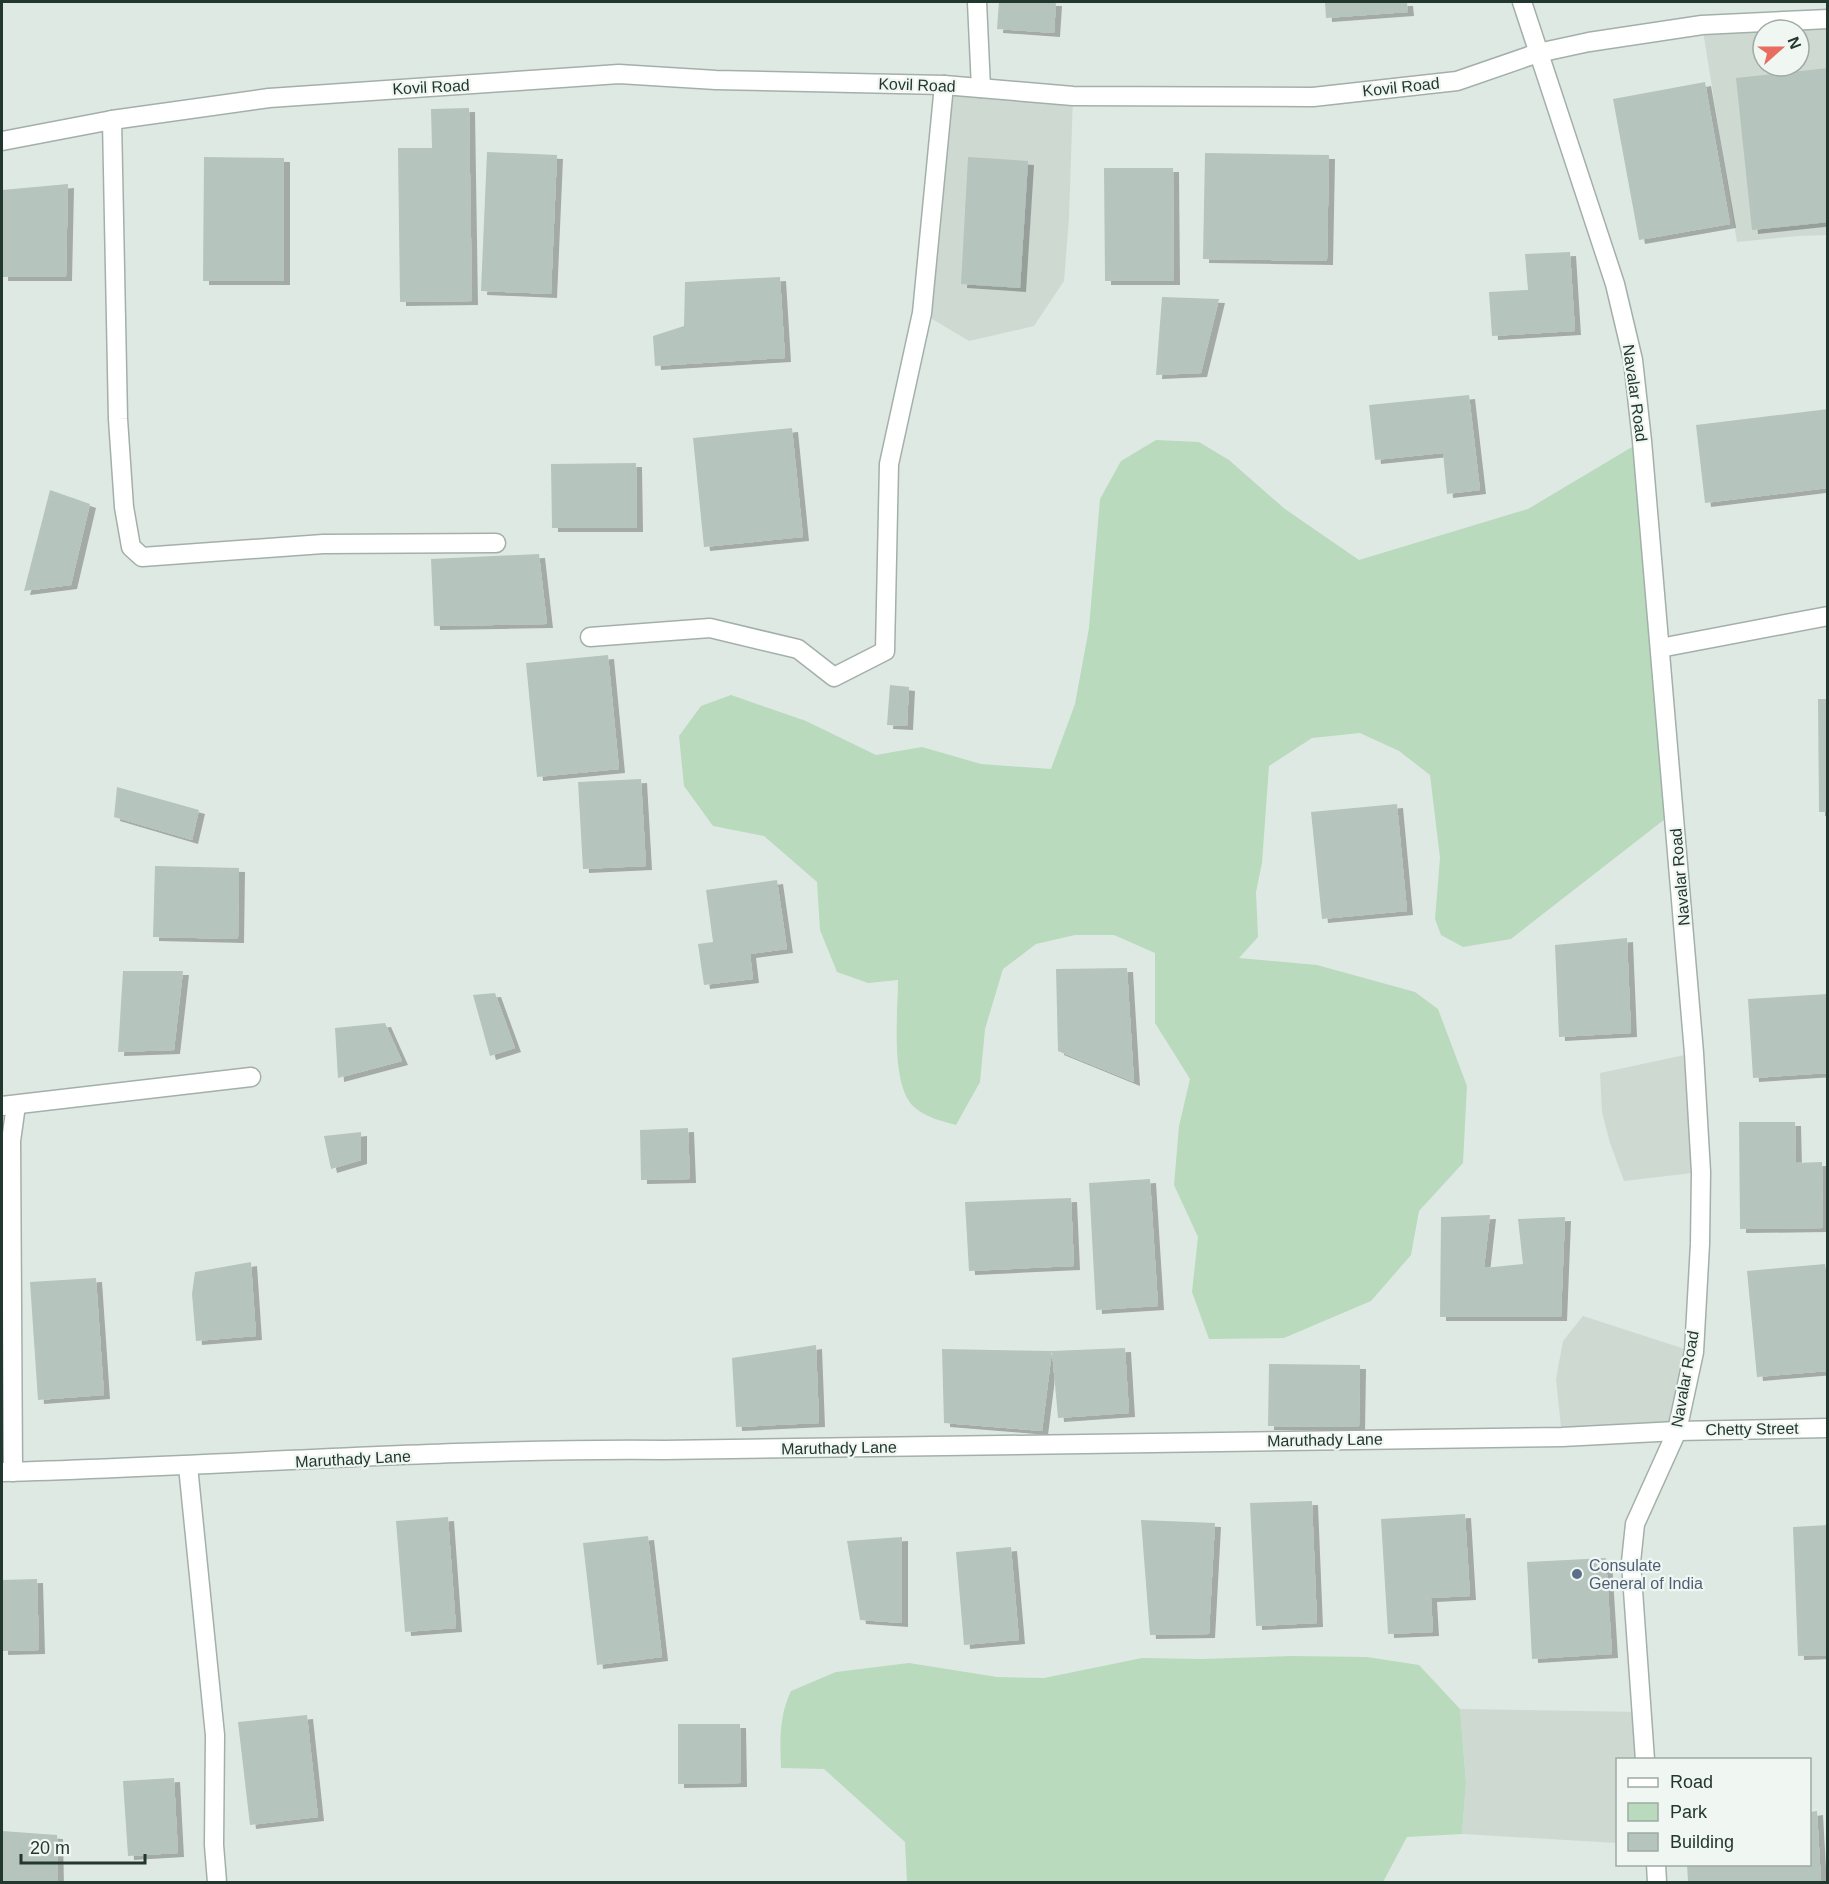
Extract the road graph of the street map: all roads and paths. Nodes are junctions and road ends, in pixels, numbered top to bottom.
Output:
1 (977, 2) edge
2 (1522, 2) edge
3 (1827, 19) edge
4 (1538, 53) junction
5 (944, 85) junction
6 (981, 88) junction
7 (112, 120) junction
8 (2, 141) edge
9 (496, 543) dead end
10 (1827, 616) edge
11 (590, 637) dead end
12 (1660, 648) junction
13 (251, 1077) dead end
14 (9, 1105) edge
15 (1827, 1428) edge
16 (1677, 1431) junction
17 (188, 1466) junction
18 (7, 1472) edge
19 (1645, 1758) edge
20 (1656, 1866) edge
21 (217, 1882) edge
22 (1657, 1882) edge

1 - 6 street
2 - 4 street, Navalar Road
3 - 4 street, Kovil Road
4 - 6 street, Kovil Road
4 - 12 street, Navalar Road
5 - 6 street, Kovil Road
5 - 7 street, Kovil Road
5 - 11 street
7 - 8 street, Kovil Road
7 - 9 street
10 - 12 street
12 - 16 street, Navalar Road
13 - 14 street
14 - 18 street
15 - 16 street, Chetty Street
16 - 17 street, Maruthady Lane
16 - 19 street, Navalar Road
17 - 18 street, Maruthady Lane
17 - 21 street
20 - 22 street

